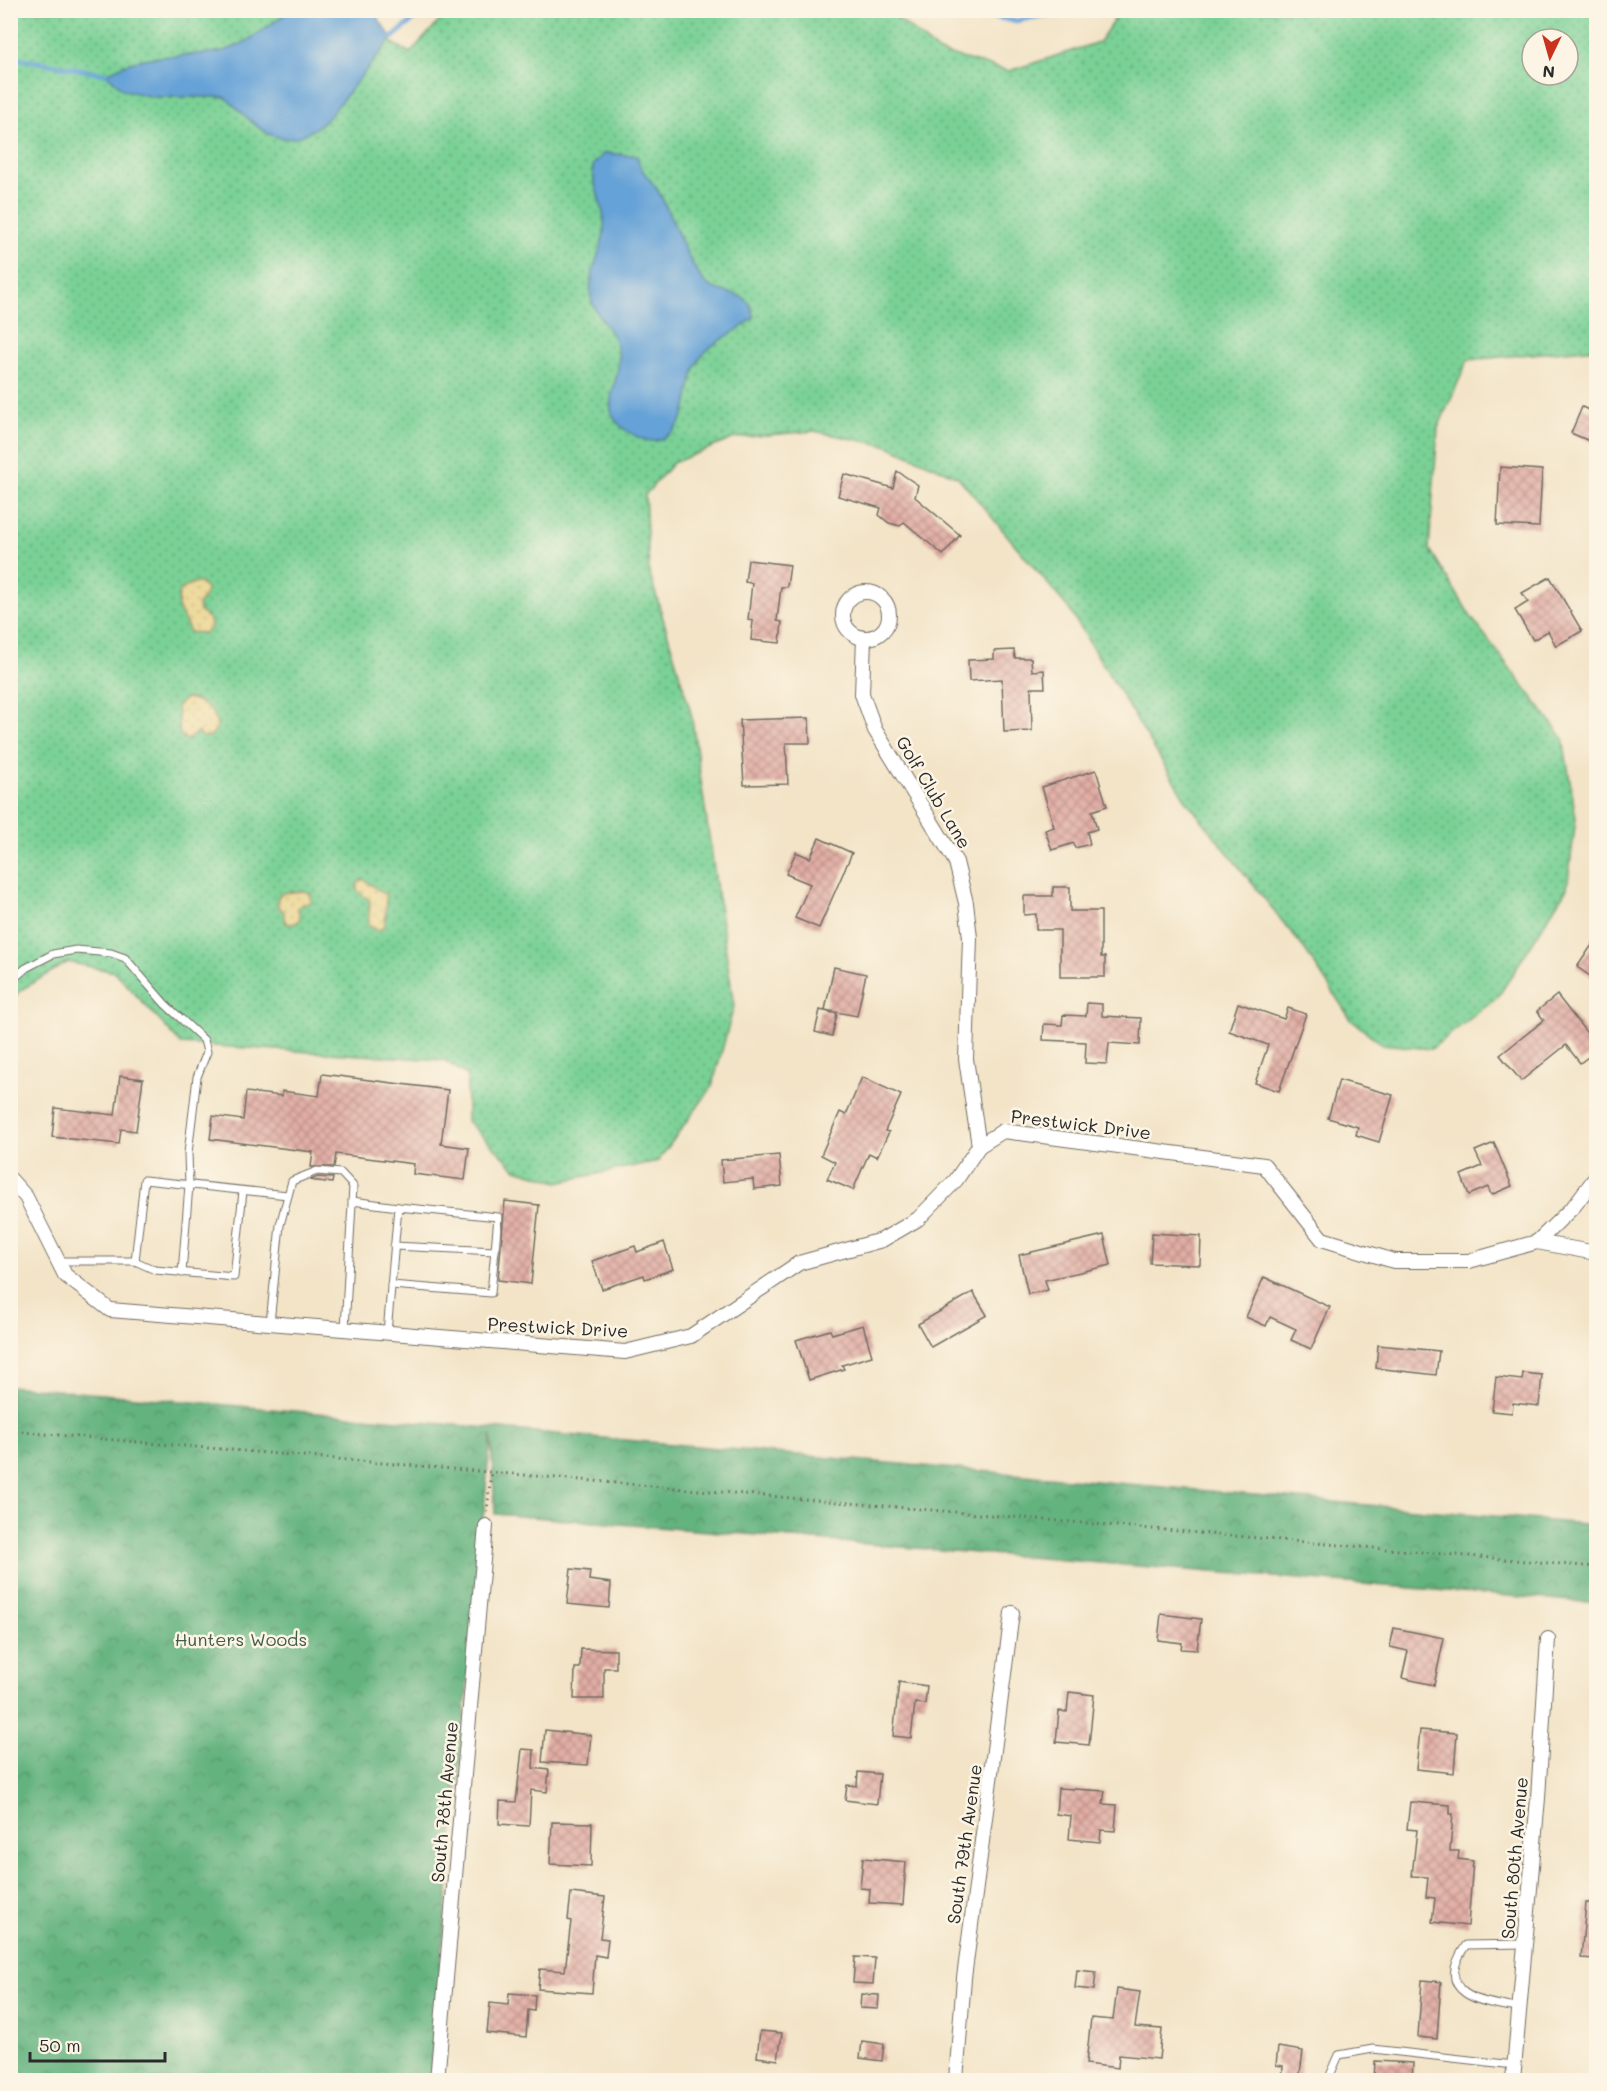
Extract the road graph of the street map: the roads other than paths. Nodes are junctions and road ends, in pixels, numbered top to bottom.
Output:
1 (864, 638) dead end
2 (10, 982) edge
3 (979, 1146) junction
4 (1596, 1177) edge
5 (11, 1181) edge
6 (189, 1185) junction
7 (243, 1191) junction
8 (288, 1196) junction
9 (352, 1201) junction
10 (398, 1207) junction
11 (1537, 1242) junction
12 (394, 1246) junction
13 (495, 1251) junction
14 (1596, 1253) edge
15 (57, 1261) junction
16 (135, 1261) junction
17 (182, 1274) junction
18 (391, 1285) junction
19 (270, 1323) junction
20 (345, 1329) junction
21 (387, 1332) junction
22 (486, 1526) road end
23 (1012, 1613) dead end
24 (1548, 1639) dead end
25 (1525, 1944) junction
26 (1519, 2008) junction
27 (1514, 2065) junction
28 (437, 2080) edge
29 (956, 2080) edge
30 (1328, 2080) edge
31 (1513, 2080) edge

1 - 3 street, Golf Club Lane
2 - 6 lane
3 - 11 street, Prestwick Drive
3 - 21 street, Prestwick Drive
4 - 11 street
5 - 15 street, Prestwick Drive
6 - 7 lane
6 - 16 lane
6 - 17 lane
7 - 8 lane
7 - 17 lane
8 - 9 lane
8 - 19 lane
9 - 10 lane
9 - 20 lane
10 - 12 lane
10 - 13 lane
11 - 14 street, Prestwick Drive
12 - 13 lane
12 - 18 lane
13 - 18 lane
15 - 16 lane
15 - 19 street, Prestwick Drive
16 - 17 lane
18 - 21 lane
19 - 20 street, Prestwick Drive
20 - 21 street, Prestwick Drive
22 - 28 street, South 78th Avenue
23 - 29 street, South 79th Avenue
24 - 25 street, South 80th Avenue
25 - 26 street, South 80th Avenue
25 - 26 lane
26 - 27 street, South 80th Avenue
27 - 30 lane
27 - 31 street, South 80th Avenue

